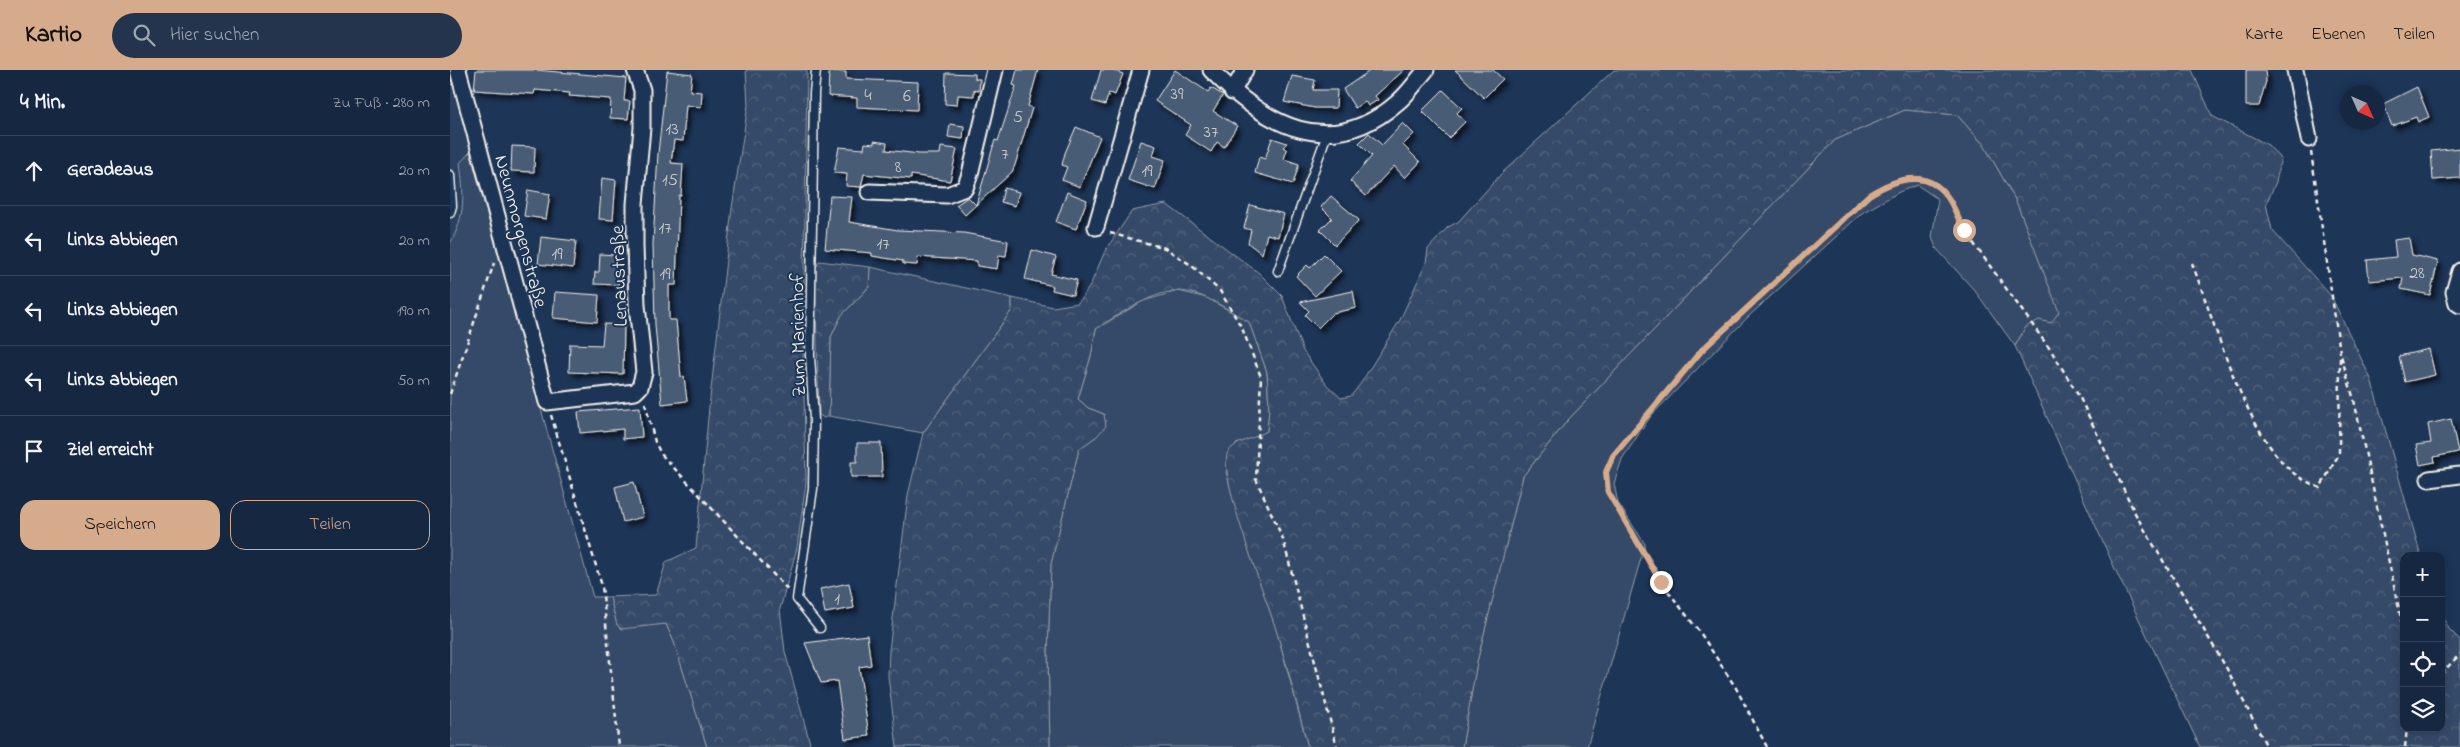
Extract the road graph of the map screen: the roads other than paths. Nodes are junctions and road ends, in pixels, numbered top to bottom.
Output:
1 (458, 70) edge
2 (635, 70) edge
3 (816, 70) edge
4 (995, 70) edge
5 (1142, 70) edge
6 (1210, 70) edge
7 (1245, 70) edge
8 (1426, 70) edge
9 (2295, 70) edge
10 (1232, 92) junction
11 (1327, 134) junction
12 (2309, 139) road end
13 (450, 175) edge
14 (869, 192) dead end
15 (450, 214) edge
16 (1096, 227) road end
17 (1278, 271) dead end
18 (2460, 271) edge
19 (2460, 305) edge
20 (547, 402) joint
21 (2460, 475) edge
22 (2428, 479) dead end
23 (820, 628) dead end

1 - 20 street, Neunmorgenstraße
2 - 20 street, Lenaustraße
3 - 23 lane, Zum Marienhof
4 - 14 street
5 - 16 street
6 - 10 street
7 - 10 street
8 - 11 street
9 - 12 street
10 - 11 street
11 - 17 lane
13 - 15 lane
18 - 19 street
21 - 22 street

